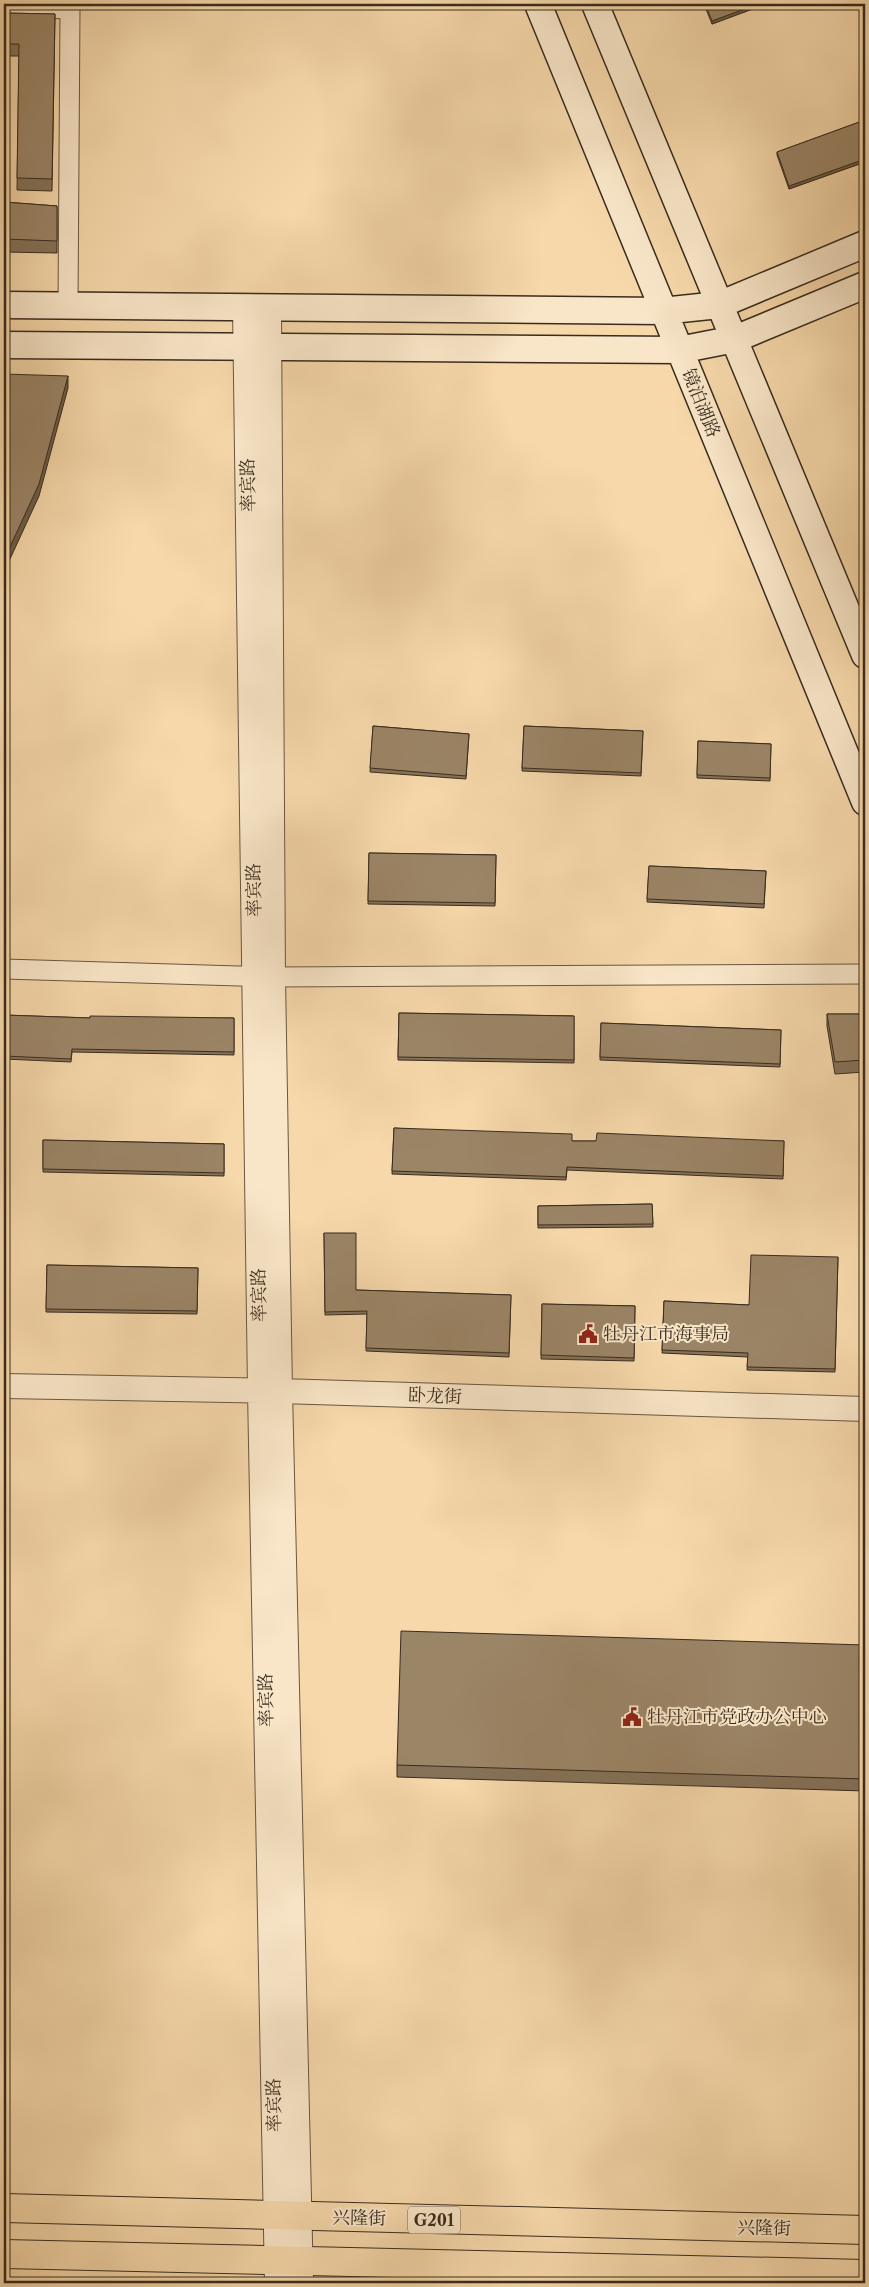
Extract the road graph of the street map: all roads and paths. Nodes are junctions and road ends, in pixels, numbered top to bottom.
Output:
1 (538, 4) edge
2 (595, 4) edge
3 (4, 7) edge
4 (865, 244) edge
5 (865, 285) edge
6 (4, 305) edge
7 (68, 305) junction
8 (720, 305) junction
9 (257, 308) junction
10 (662, 311) junction
11 (734, 340) junction
12 (4, 345) edge
13 (257, 347) junction
14 (679, 350) junction
15 (865, 655) edge
16 (865, 802) edge
17 (4, 969) edge
18 (865, 974) edge
19 (264, 976) junction
20 (4, 1386) edge
21 (270, 1391) junction
22 (865, 1408) edge
23 (4, 2208) edge
24 (288, 2217) junction
25 (865, 2230) edge
26 (4, 2254) edge
27 (289, 2272) edge
28 (865, 2274) edge

1 - 10 main road, 镜泊湖路
2 - 8 main road
3 - 7 street
4 - 8 main road
5 - 11 main road
6 - 7 main road
7 - 9 main road
8 - 10 main road
8 - 11 main road
9 - 10 main road
9 - 13 street, 率宾路
10 - 14 main road, 镜泊湖路
11 - 14 main road
11 - 15 main road
12 - 13 main road
13 - 14 main road
13 - 19 street, 率宾路
14 - 16 main road, 镜泊湖路
17 - 19 street
18 - 19 street
19 - 21 street, 率宾路
20 - 21 street, 卧龙街
21 - 22 street, 卧龙街
21 - 24 street, 率宾路
23 - 24 highway, 兴隆街 / G201
24 - 25 highway, 兴隆街 / G201
24 - 27 street, 率宾路
26 - 27 highway
27 - 28 highway

